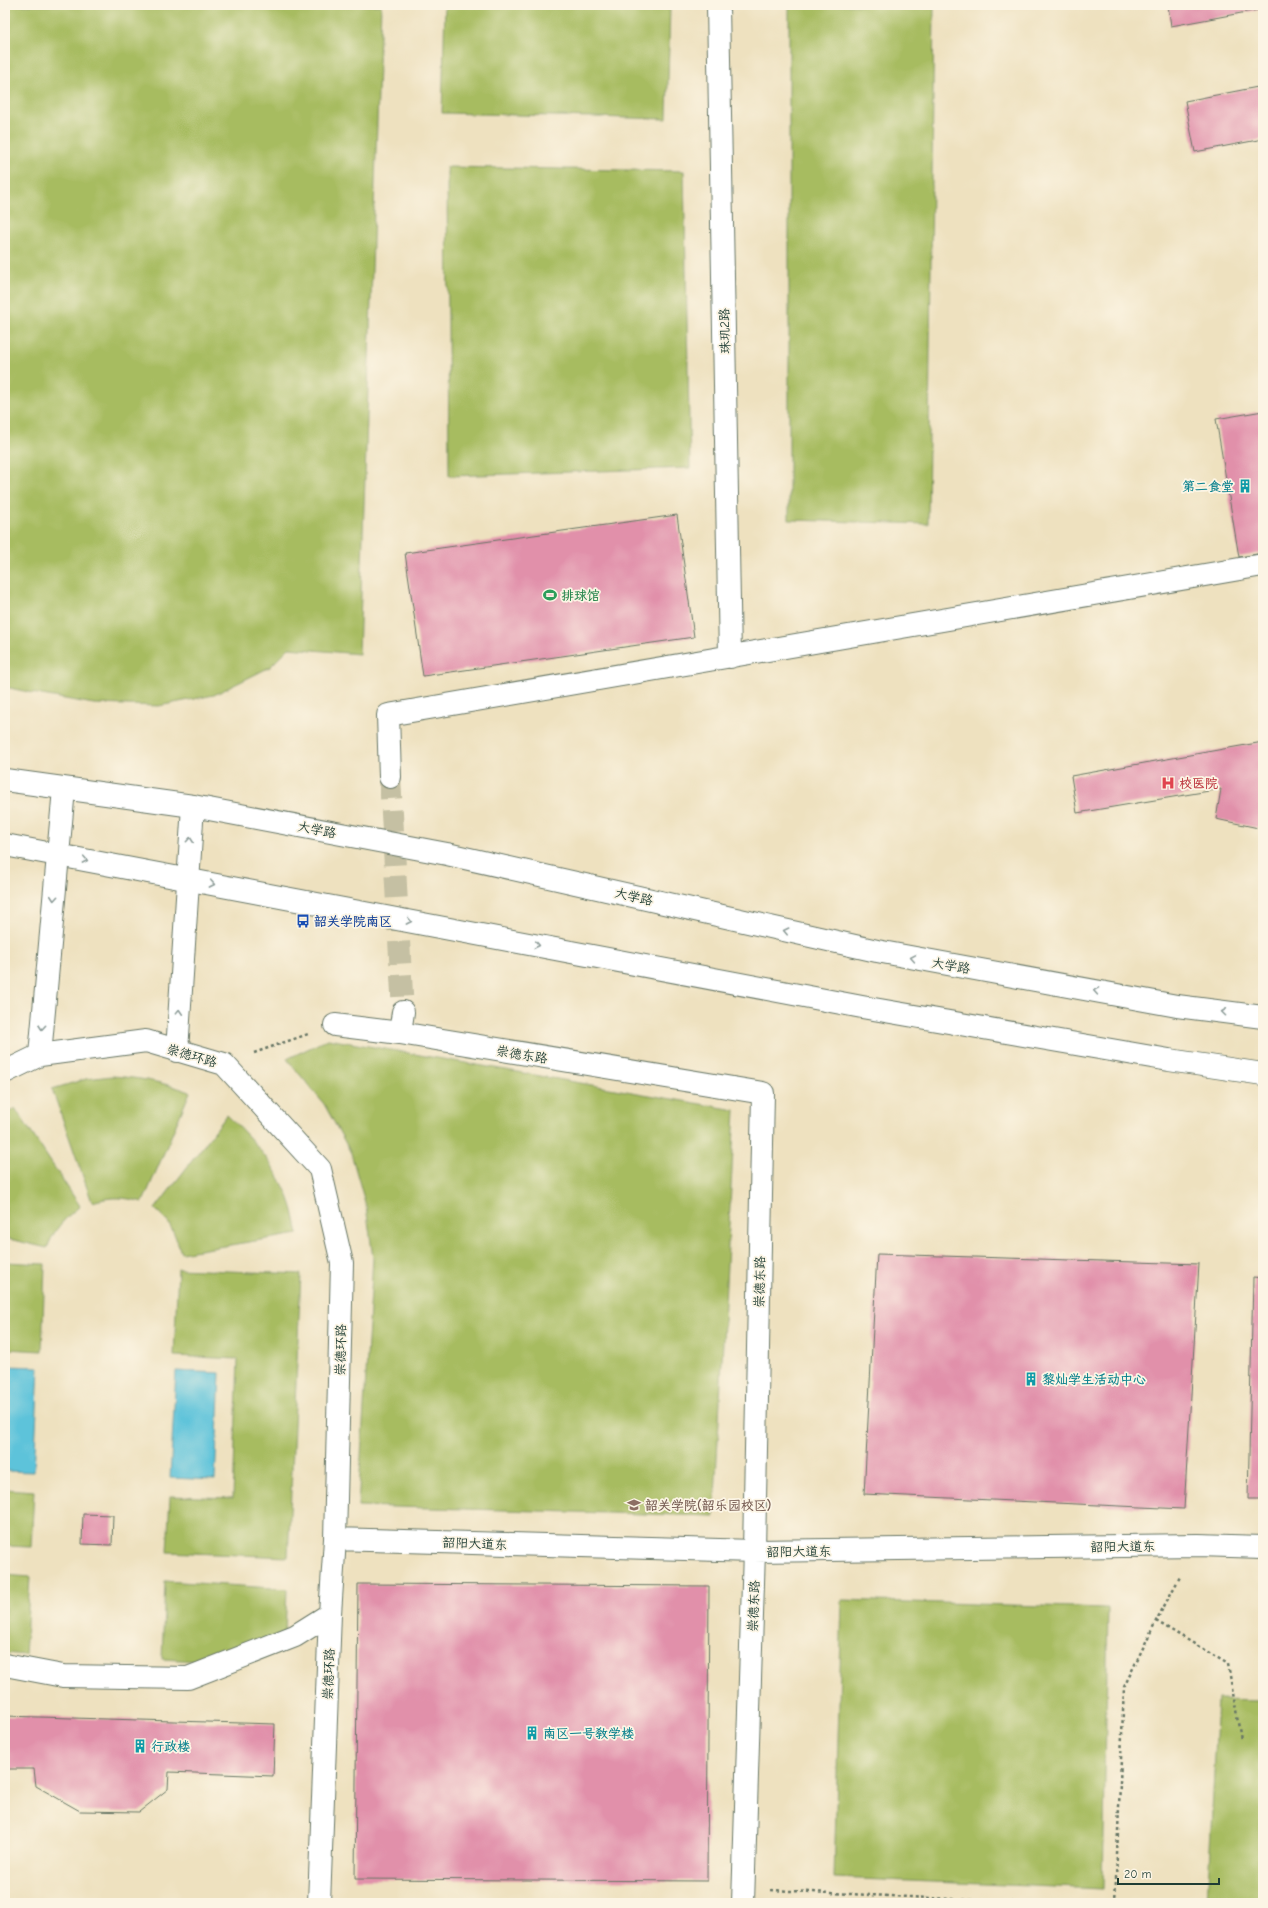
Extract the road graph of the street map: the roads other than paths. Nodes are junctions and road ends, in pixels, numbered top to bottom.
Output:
1 (718, 5) edge
2 (1263, 564) edge
3 (730, 657) junction
4 (390, 777) tunnel mouth
5 (5, 780) edge
6 (64, 789) junction
7 (193, 806) junction
8 (5, 845) edge
9 (58, 855) junction
10 (187, 879) junction
11 (403, 1012) tunnel mouth
12 (1263, 1017) edge
13 (335, 1025) road end
14 (400, 1033) junction
15 (177, 1051) junction
16 (40, 1055) junction
17 (5, 1072) edge
18 (1263, 1074) edge
19 (335, 1539) junction
20 (1263, 1547) edge
21 (754, 1552) junction
22 (330, 1614) junction
23 (5, 1665) edge
24 (743, 1896) edge
25 (319, 1903) edge

1 - 3 main road, 珠玑2路
2 - 3 main road
3 - 4 main road
5 - 6 main road, 大学路
6 - 7 main road, 大学路
6 - 9 main road
10 -> 7 main road
12 -> 7 main road, 大学路
8 - 9 main road
9 -> 10 main road
9 -> 16 main road
15 -> 10 main road
10 -> 18 main road
11 - 14 main road
13 - 14 main road, 崇德东路
14 - 21 main road, 崇德东路
15 - 16 main road, 崇德环路
15 - 19 main road, 崇德环路
16 - 17 main road, 崇德环路
19 - 21 main road, 韶阳大道东
19 - 22 main road, 崇德环路
20 - 21 main road, 韶阳大道东
21 - 24 main road, 崇德东路
22 - 23 main road
22 - 25 main road, 崇德环路

